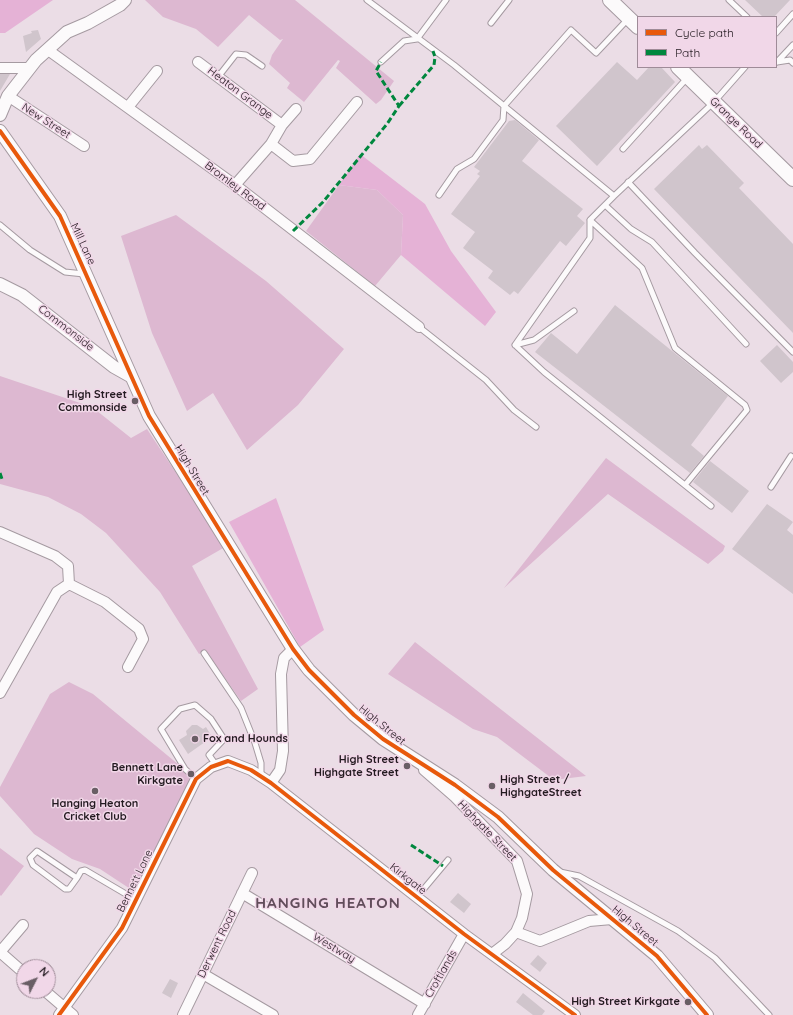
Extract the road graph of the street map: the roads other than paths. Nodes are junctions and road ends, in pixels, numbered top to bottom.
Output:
1 (125, 0) edge
2 (367, 0) edge
3 (446, 0) edge
4 (509, 0) edge
5 (610, 0) edge
6 (729, 0) edge
7 (793, 14) edge
8 (746, 16) edge
9 (491, 22) dead end
10 (634, 23) edge
11 (777, 32) edge
12 (417, 39) junction
13 (793, 45) edge
14 (48, 50) junction
15 (198, 62) dead end
16 (381, 62) dead end
17 (777, 62) edge
18 (793, 63) edge
19 (262, 66) dead end
20 (0, 68) edge
21 (30, 68) junction
22 (744, 68) edge
23 (157, 70) dead end
24 (683, 72) edge
25 (218, 77) junction
26 (8, 96) junction
27 (360, 102) dead end
28 (714, 102) junction
29 (504, 106) junction
30 (128, 108) junction
31 (296, 109) dead end
32 (0, 116) edge
33 (282, 125) junction
34 (0, 131) edge
35 (271, 144) junction
36 (84, 146) dead end
37 (623, 149) dead end
38 (793, 179) edge
39 (628, 182) junction
40 (235, 185) junction
41 (439, 195) dead end
42 (614, 196) junction
43 (605, 205) junction
44 (590, 220) junction
45 (0, 225) edge
46 (87, 274) junction
47 (0, 284) edge
48 (574, 311) dead end
49 (419, 327) joint
50 (746, 344) dead end
51 (515, 345) junction
52 (793, 352) edge
53 (130, 376) junction
54 (536, 427) dead end
55 (792, 456) edge
56 (685, 485) junction
57 (771, 487) dead end
58 (711, 506) dead end
59 (0, 532) edge
60 (69, 584) junction
61 (293, 649) junction
62 (204, 653) dead end
63 (128, 667) dead end
64 (0, 693) edge
65 (413, 760) junction
66 (228, 761) joint
67 (216, 765) junction
68 (261, 776) junction
69 (196, 779) junction
70 (272, 783) junction
71 (448, 860) dead end
72 (553, 870) junction
73 (252, 873) dead end
74 (76, 878) junction
75 (242, 893) junction
76 (417, 897) junction
77 (136, 900) junction
78 (612, 919) junction
79 (23, 925) dead end
80 (516, 932) junction
81 (464, 934) junction
82 (0, 952) edge
83 (492, 954) junction
84 (16, 966) edge
85 (203, 974) junction
86 (51, 999) edge
87 (425, 1004) junction
88 (62, 1012) edge
89 (73, 1015) edge
90 (182, 1015) edge
91 (273, 1015) edge
92 (418, 1015) edge
93 (575, 1015) edge
94 (707, 1015) edge
95 (769, 1015) edge

1 - 14 street
2 - 12 lane
3 - 12 lane
4 - 9 lane
5 - 10 main road
6 - 8 lane
7 - 11 lane
10 - 29 lane
12 - 16 lane
12 - 29 lane
13 - 17 lane
14 - 21 street
14 - 30 street, Bromley Road
15 - 25 street, Heaton Grange
17 - 18 lane
19 - 25 lane
20 - 21 street
21 - 26 street
22 - 28 lane
23 - 30 street
24 - 28 main road, Grange Road
24 - 37 lane
25 - 33 street, Heaton Grange
26 - 32 street
26 - 36 street, New Street
27 - 35 street
28 - 38 main road, Grange Road
28 - 39 lane
29 - 41 lane
29 - 42 lane
30 - 40 street, Bromley Road
31 - 33 street, Heaton Grange
33 - 35 street
34 - 46 street, Mill Lane
35 - 40 street
39 - 42 lane
39 - 52 lane
40 - 49 street, Bromley Road
42 - 43 lane
43 - 44 lane
43 - 50 lane
44 - 51 lane
44 - 56 lane
45 - 46 lane
46 - 53 street, Mill Lane
47 - 53 street, Commonside
48 - 51 lane
49 - 54 lane
51 - 56 lane
53 - 61 street, High Street
55 - 57 lane
56 - 58 lane
59 - 60 street
60 - 63 street
60 - 64 street
61 - 65 street, High Street
61 - 70 street
62 - 68 lane
65 - 72 street, High Street
65 - 80 street, Highgate Street
66 - 67 street, Bennett Lane
66 - 68 street, Kirkgate
67 - 69 street, Bennett Lane
67 - 69 lane
68 - 70 street, Kirkgate
69 - 77 street, Bennett Lane
70 - 76 street, Kirkgate
71 - 76 lane
72 - 78 street, High Street
72 - 95 lane
73 - 75 street, Derwent Road
74 - 74 lane
74 - 77 lane
75 - 85 street, Derwent Road
75 - 87 street, Westway
76 - 81 street, Kirkgate
77 - 88 street, Bennett Lane
78 - 80 street
78 - 94 street, High Street
79 - 82 street
80 - 83 street, Highgate Street
81 - 83 street, Kirkgate
81 - 87 street, Croftlands
82 - 84 street
83 - 93 street, Kirkgate
85 - 90 street, Derwent Road
85 - 91 street
86 - 88 street
87 - 92 street, Croftlands
88 - 89 street

